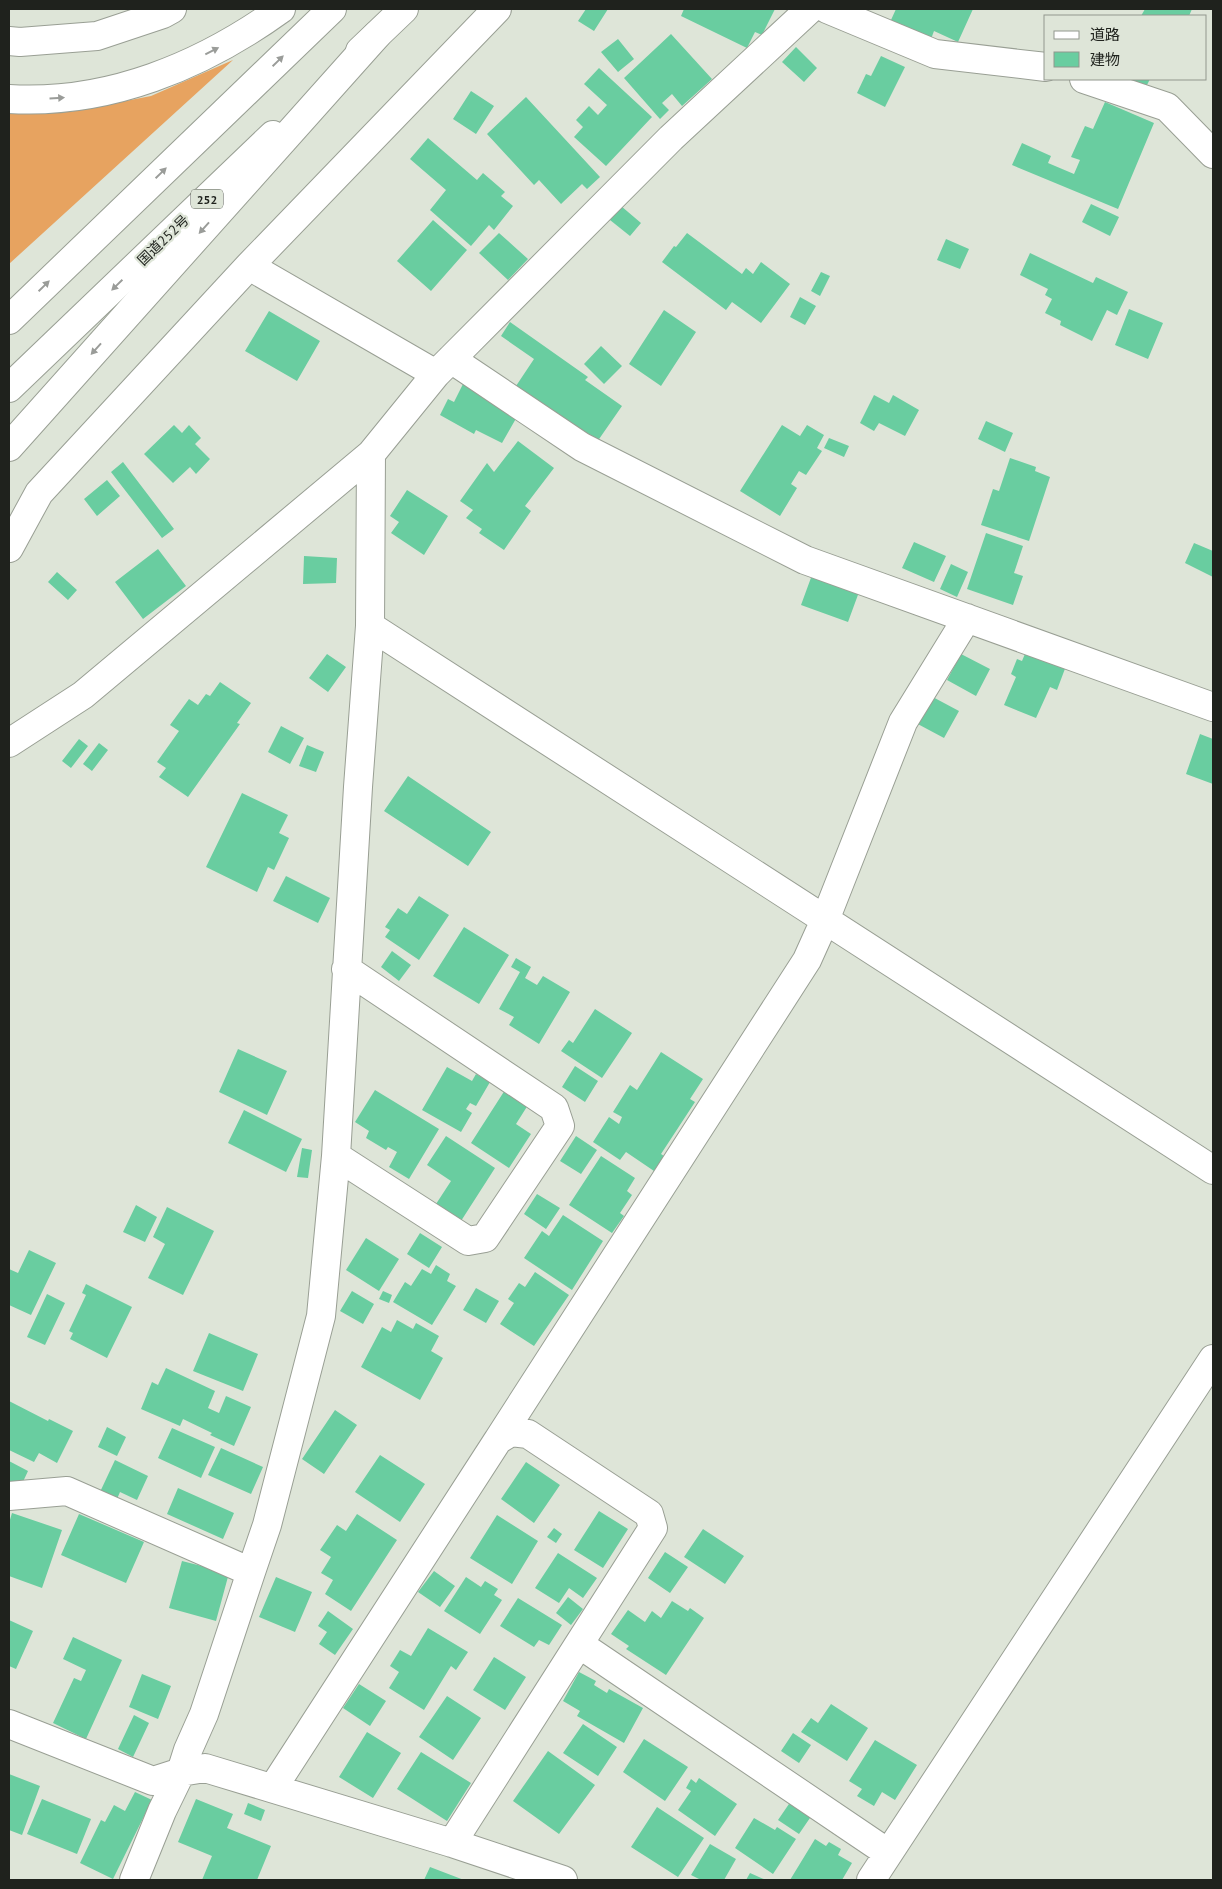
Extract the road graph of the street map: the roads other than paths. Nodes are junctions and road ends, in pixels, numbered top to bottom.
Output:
1 (172, 9) edge
2 (281, 9) edge
3 (332, 9) edge
4 (404, 9) edge
5 (497, 9) edge
6 (810, 9) edge
7 (827, 9) edge
8 (377, 35) junction
9 (9, 40) edge
10 (1044, 67) edge
11 (1087, 80) edge
12 (9, 99) edge
13 (1213, 154) edge
14 (249, 266) junction
15 (9, 320) edge
16 (443, 366) junction
17 (9, 388) edge
18 (9, 447) edge
19 (370, 454) junction
20 (9, 548) edge
21 (967, 618) junction
22 (370, 626) junction
23 (1213, 707) edge
24 (9, 744) edge
25 (825, 920) junction
26 (346, 969) junction
27 (336, 1156) junction
28 (1213, 1170) edge
29 (1213, 1359) edge
30 (498, 1440) junction
31 (9, 1496) edge
32 (251, 1572) junction
33 (579, 1644) junction
34 (9, 1724) edge
35 (181, 1772) junction
36 (273, 1788) junction
37 (452, 1843) junction
38 (888, 1854) junction
39 (134, 1880) edge
40 (563, 1880) edge
41 (872, 1880) edge

1 - 9 main road
12 -> 2 main road
15 -> 3 main road
4 - 8 main road, 国道252号 / 252
5 - 14 main road
6 - 16 main road
7 - 10 main road
8 -> 17 main road, 国道252号 / 252
8 -> 18 main road
11 - 13 main road
14 - 16 main road
14 - 20 main road
16 - 19 main road
16 - 21 main road
19 - 22 main road
19 - 24 main road
21 - 23 main road
21 - 25 main road
22 - 25 main road
22 - 26 main road
25 - 28 main road
25 - 30 main road
26 - 27 main road
26 - 27 main road
27 - 32 main road
29 - 38 main road
30 - 33 main road
30 - 36 main road
31 - 32 main road
32 - 35 main road
33 - 37 main road
33 - 38 main road
34 - 35 main road
35 - 36 main road
35 - 39 main road
36 - 37 main road
37 - 40 main road
38 - 41 main road

